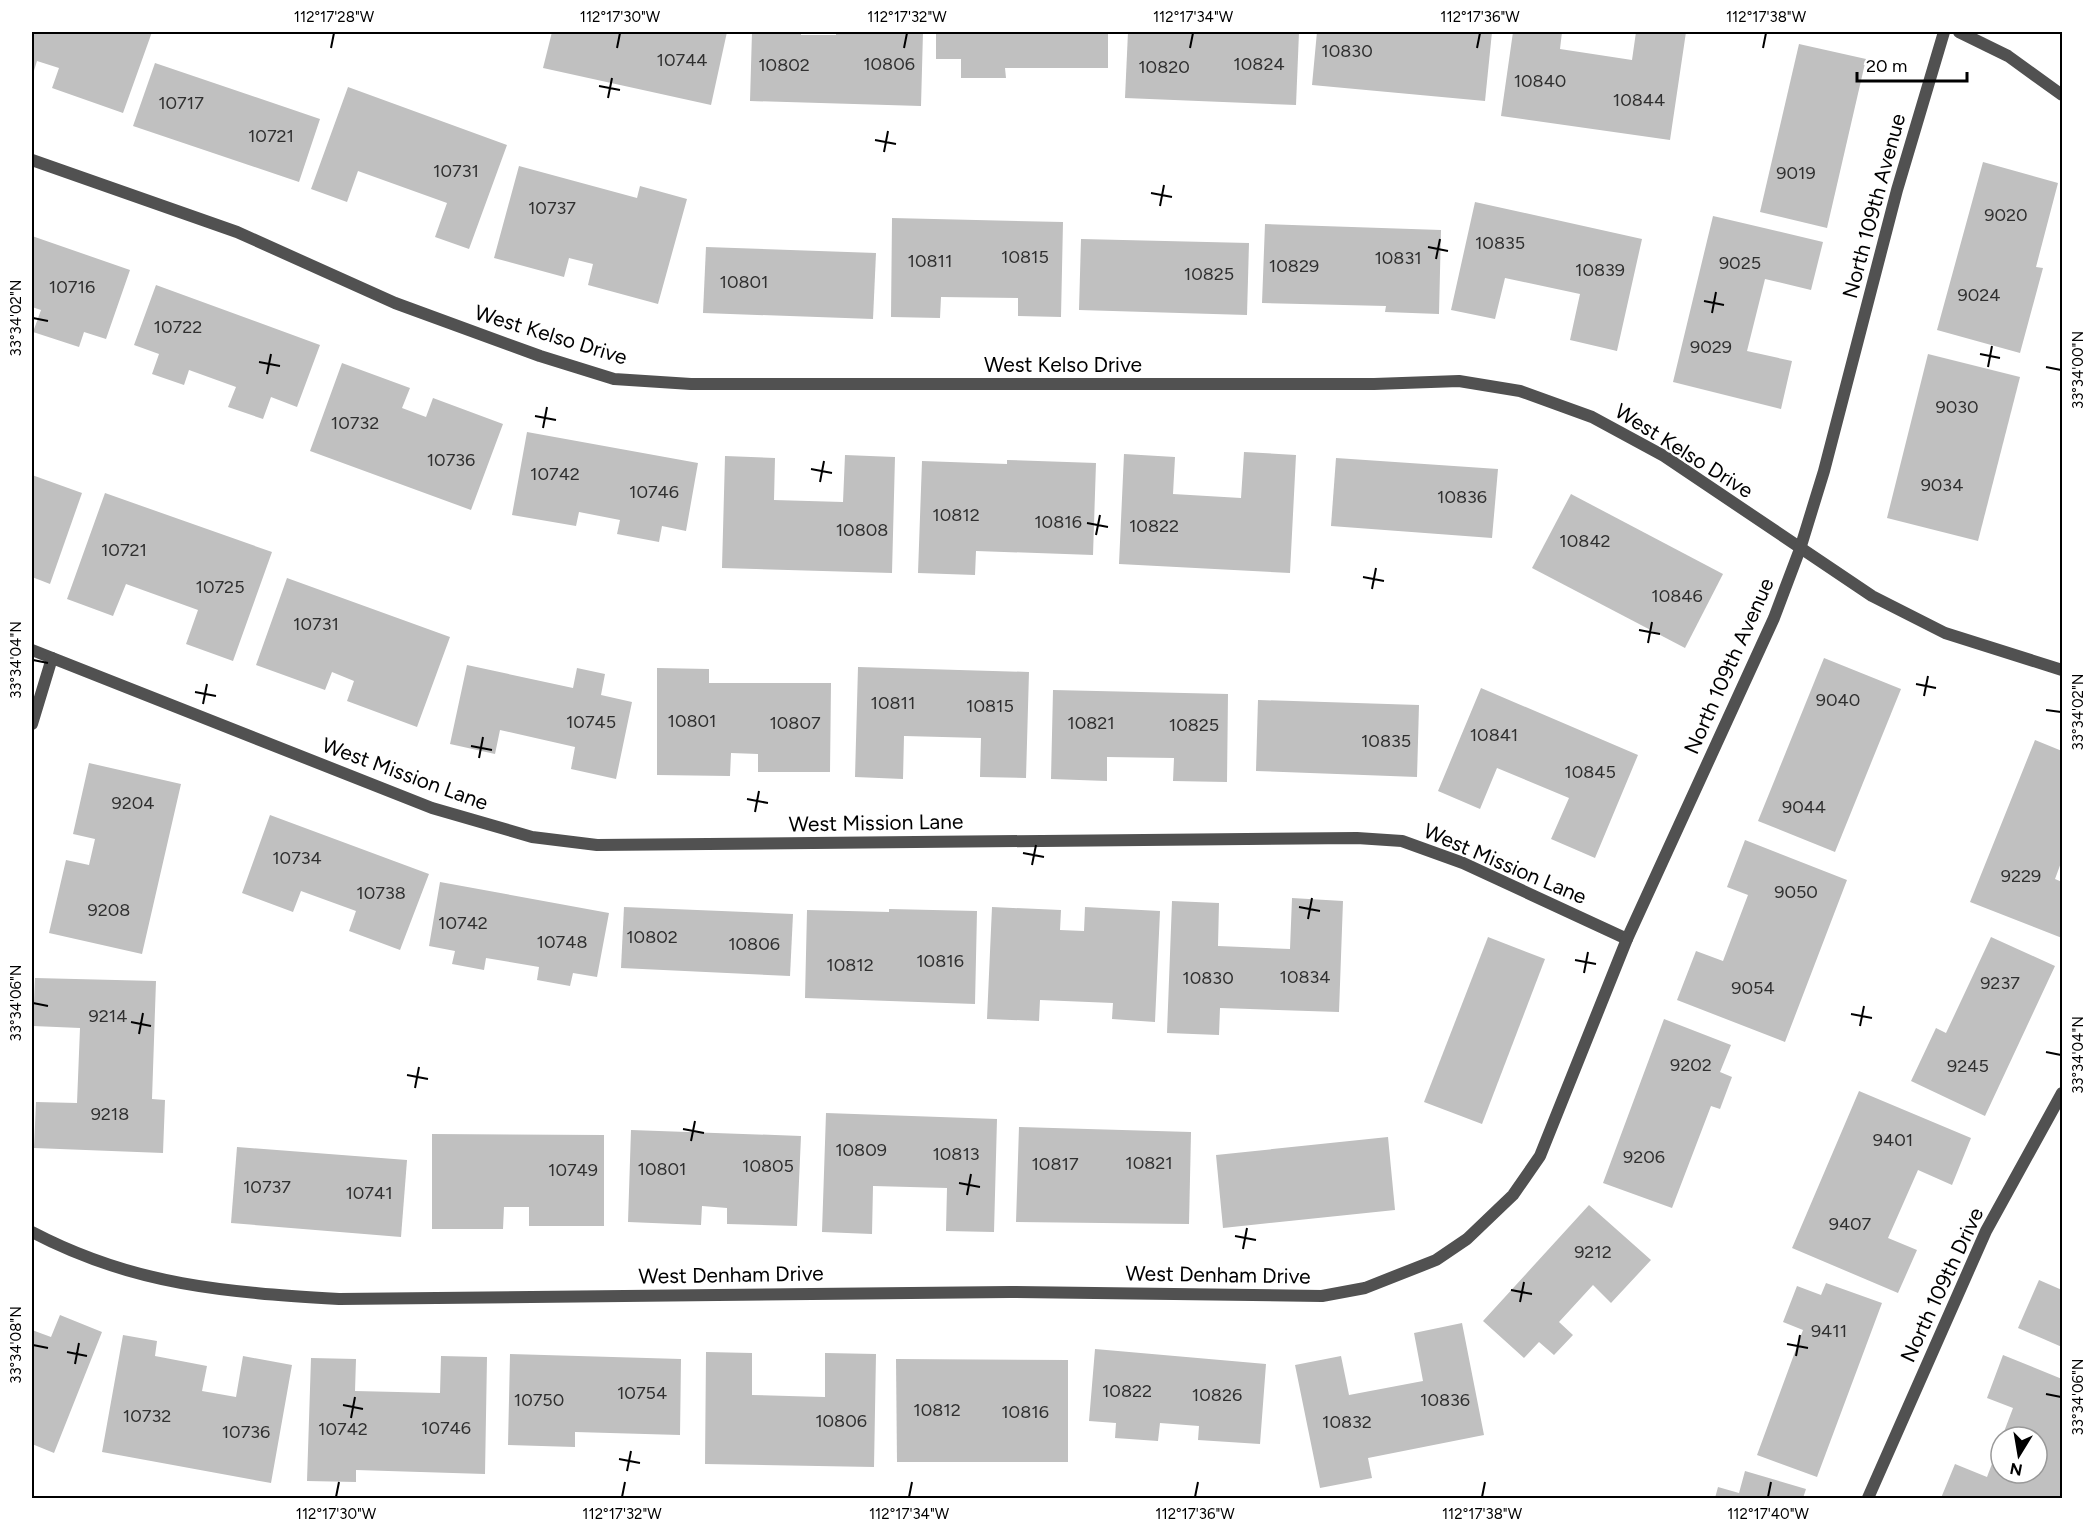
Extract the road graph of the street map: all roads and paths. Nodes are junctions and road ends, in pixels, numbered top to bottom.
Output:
1 (1944, 32) edge
2 (1959, 32) edge
3 (2062, 95) edge
4 (32, 160) edge
5 (1800, 549) junction
6 (32, 650) edge
7 (52, 658) junction
8 (2062, 670) edge
9 (32, 724) edge
10 (1627, 939) junction
11 (2062, 1093) edge
12 (32, 1232) edge
13 (1436, 1260) joint
14 (1868, 1498) edge

1 - 5 street, North 109th Avenue
2 - 3 street
4 - 5 street, West Kelso Drive
5 - 8 street, West Kelso Drive
5 - 10 street, North 109th Avenue
6 - 7 street, West Mission Lane
7 - 9 street
7 - 10 street, West Mission Lane
10 - 13 street, North 109th Avenue
11 - 14 street, North 109th Drive
12 - 13 street, West Denham Drive

